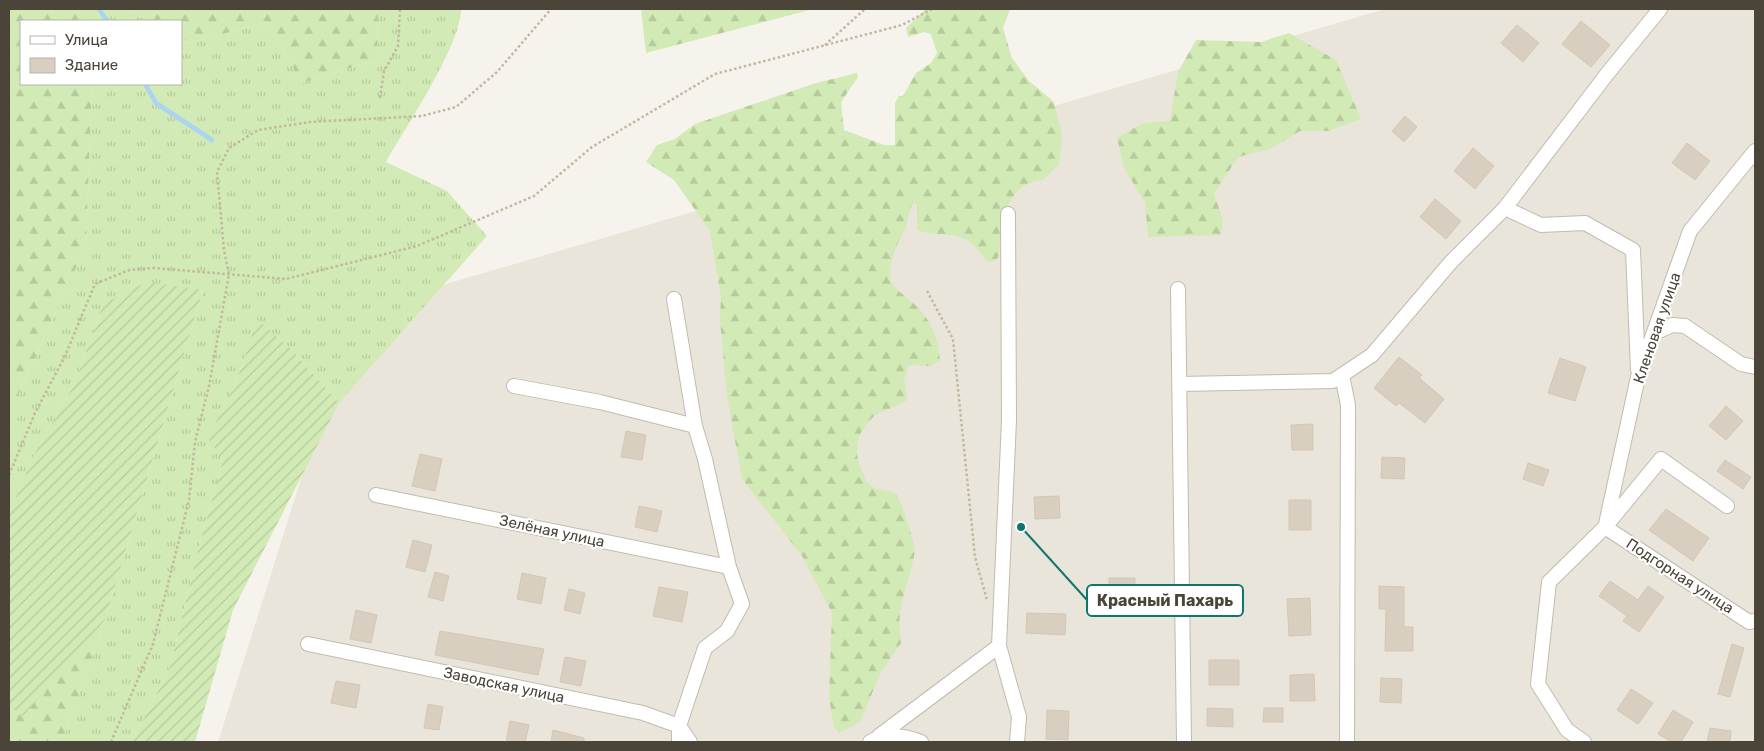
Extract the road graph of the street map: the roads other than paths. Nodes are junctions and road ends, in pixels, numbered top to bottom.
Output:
1 (1660, 9) edge
2 (1755, 150) edge
3 (1505, 208) junction
4 (1008, 214) dead end
5 (1178, 289) dead end
6 (674, 299) dead end
7 (1654, 333) junction
8 (1755, 367) edge
9 (1342, 375) junction
10 (1638, 377) junction
11 (1180, 384) junction
12 (514, 386) dead end
13 (695, 426) junction
14 (376, 495) dead end
15 (1727, 506) dead end
16 (1605, 527) junction
17 (728, 567) junction
18 (1755, 621) edge
19 (308, 644) dead end
20 (999, 646) junction
21 (679, 726) junction
22 (875, 739) edge
23 (679, 742) edge
24 (690, 742) edge
25 (921, 742) edge
26 (1017, 742) edge
27 (1184, 742) edge
28 (1347, 742) edge
29 (1584, 742) edge

1 - 3 street
2 - 7 street, Кленовая улица
3 - 9 street
3 - 10 street
4 - 20 street
5 - 11 street
6 - 13 street
7 - 8 street
7 - 10 street, Кленовая улица
9 - 11 street
9 - 28 street
10 - 16 street, Кленовая улица
11 - 27 street
12 - 13 street
13 - 17 street
14 - 17 street, Зелёная улица
15 - 16 street
16 - 18 street, Подгорная улица
16 - 29 street
17 - 21 street
19 - 21 street, Заводская улица
20 - 22 street
20 - 26 street
21 - 23 street
21 - 24 street
22 - 25 street

